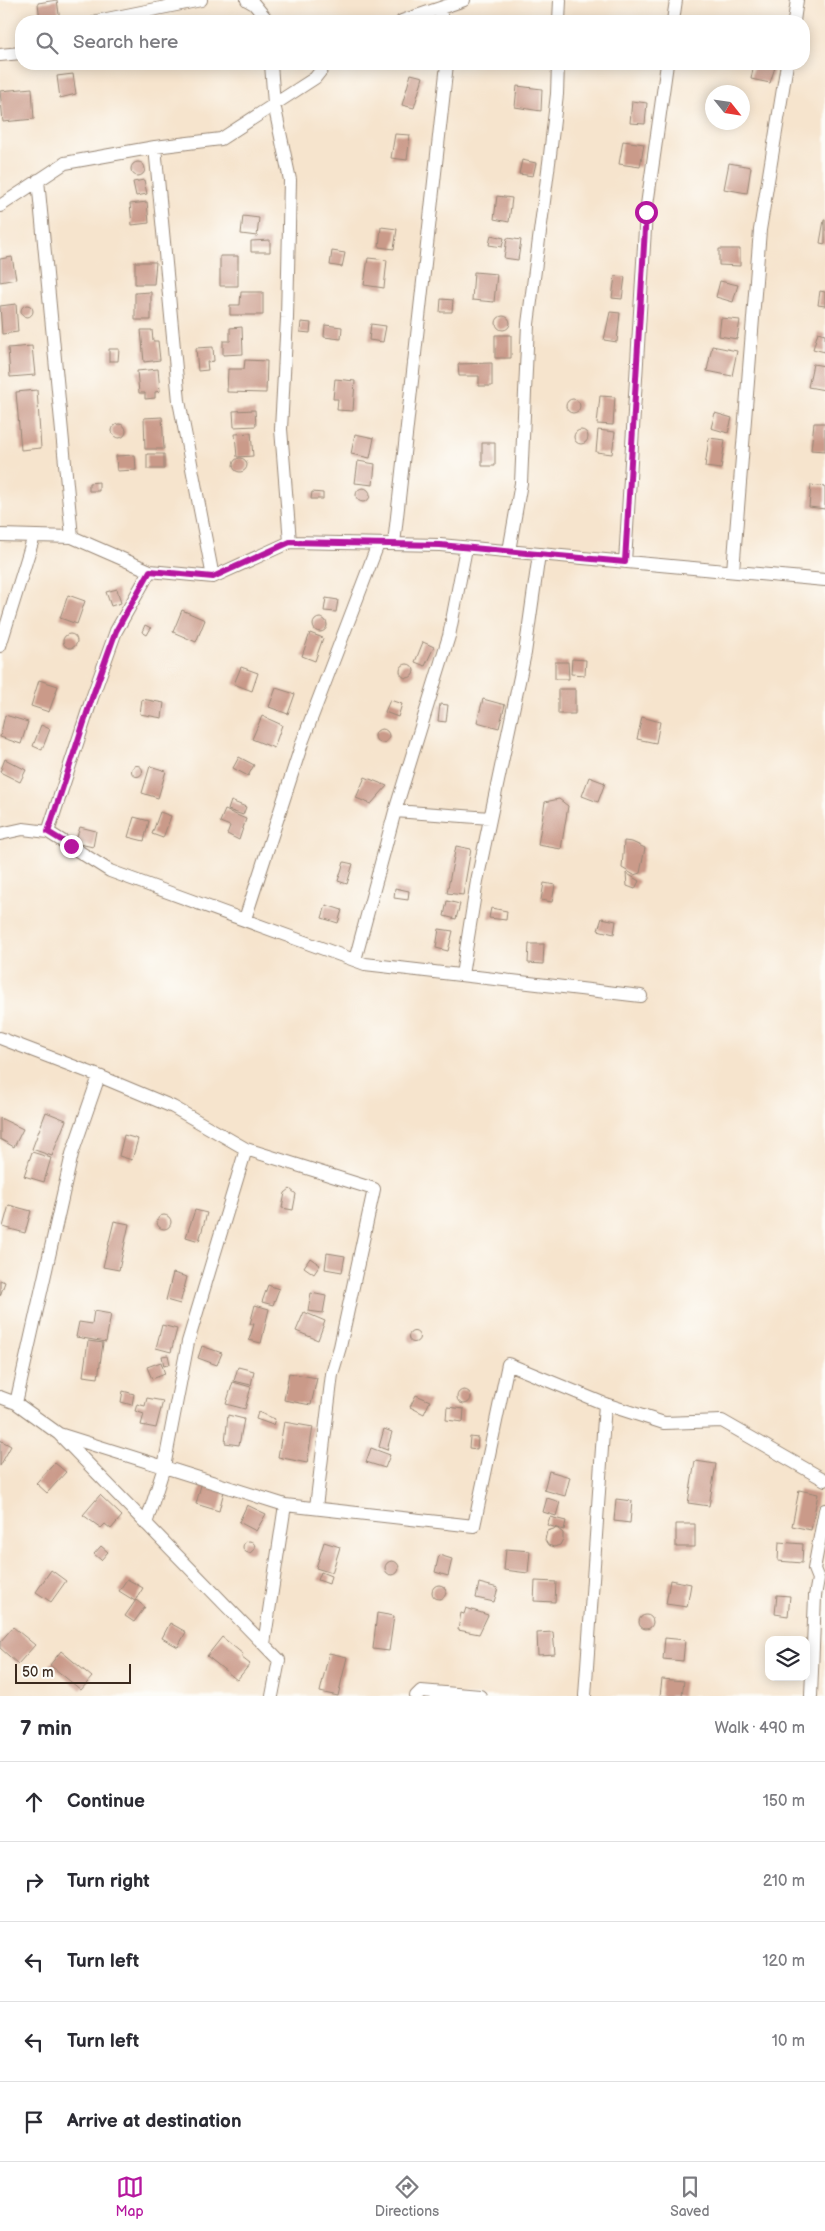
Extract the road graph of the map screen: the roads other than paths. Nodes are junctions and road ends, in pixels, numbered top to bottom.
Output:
1 (201, 0) edge
2 (247, 0) edge
3 (464, 0) edge
4 (560, 0) edge
5 (676, 0) edge
6 (797, 0) edge
7 (156, 4) edge
8 (118, 15) edge
9 (263, 15) edge
10 (441, 15) edge
11 (559, 15) edge
12 (674, 15) edge
13 (795, 15) edge
14 (15, 54) edge
15 (0, 55) edge
16 (272, 70) edge
17 (321, 70) edge
18 (446, 70) edge
19 (558, 70) edge
20 (666, 70) edge
21 (786, 70) edge
22 (274, 104) junction
23 (156, 146) junction
24 (38, 180) junction
25 (0, 206) edge
26 (0, 535) edge
27 (34, 536) junction
28 (72, 537) junction
29 (290, 542) junction
30 (378, 544) junction
31 (394, 544) junction
32 (466, 548) junction
33 (509, 552) junction
34 (539, 554) junction
35 (625, 562) junction
36 (150, 571) junction
37 (733, 572) junction
38 (213, 577) junction
39 (825, 580) edge
40 (0, 646) edge
41 (395, 811) junction
42 (490, 818) junction
43 (48, 832) junction
44 (0, 834) edge
45 (245, 919) junction
46 (355, 960) junction
47 (462, 975) junction
48 (642, 996) dead end
49 (0, 1038) edge
50 (99, 1076) junction
51 (246, 1149) junction
52 (0, 1397) edge
53 (16, 1403) junction
54 (605, 1404) junction
55 (59, 1434) junction
56 (164, 1467) junction
57 (825, 1480) edge
58 (285, 1504) junction
59 (316, 1507) junction
60 (825, 1510) edge
61 (146, 1524) junction
62 (264, 1644) junction
63 (272, 1696) edge
64 (416, 1696) edge
65 (480, 1696) edge
66 (584, 1696) edge
67 (811, 1696) edge

1 - 7 street
2 - 9 street
3 - 10 street
4 - 11 street
5 - 12 street
6 - 13 street
7 - 8 street
14 - 15 street
16 - 22 street
17 - 22 street
18 - 31 street
19 - 33 street
20 - 35 street
21 - 37 street
22 - 23 street
22 - 29 street
23 - 24 street
23 - 38 street
24 - 25 street
24 - 28 street
26 - 27 street
27 - 28 street
27 - 40 street
28 - 36 street
29 - 30 street
29 - 38 street
30 - 31 street
30 - 45 street
31 - 32 street
32 - 33 street
32 - 41 street
33 - 34 street
34 - 35 street
34 - 42 street
35 - 37 street
36 - 38 street
36 - 43 street
37 - 39 street
41 - 42 street
41 - 46 street
42 - 47 street
43 - 44 street
43 - 45 street
45 - 46 street
46 - 47 street
47 - 48 street
49 - 50 street
50 - 51 street
50 - 53 street
51 - 56 street
51 - 59 street
52 - 53 street
53 - 55 street
54 - 57 street
54 - 59 street
54 - 66 street
55 - 56 street
55 - 61 street
56 - 58 street
56 - 61 street
58 - 59 street
58 - 62 street
60 - 67 street
61 - 62 street
62 - 63 street
64 - 65 street

